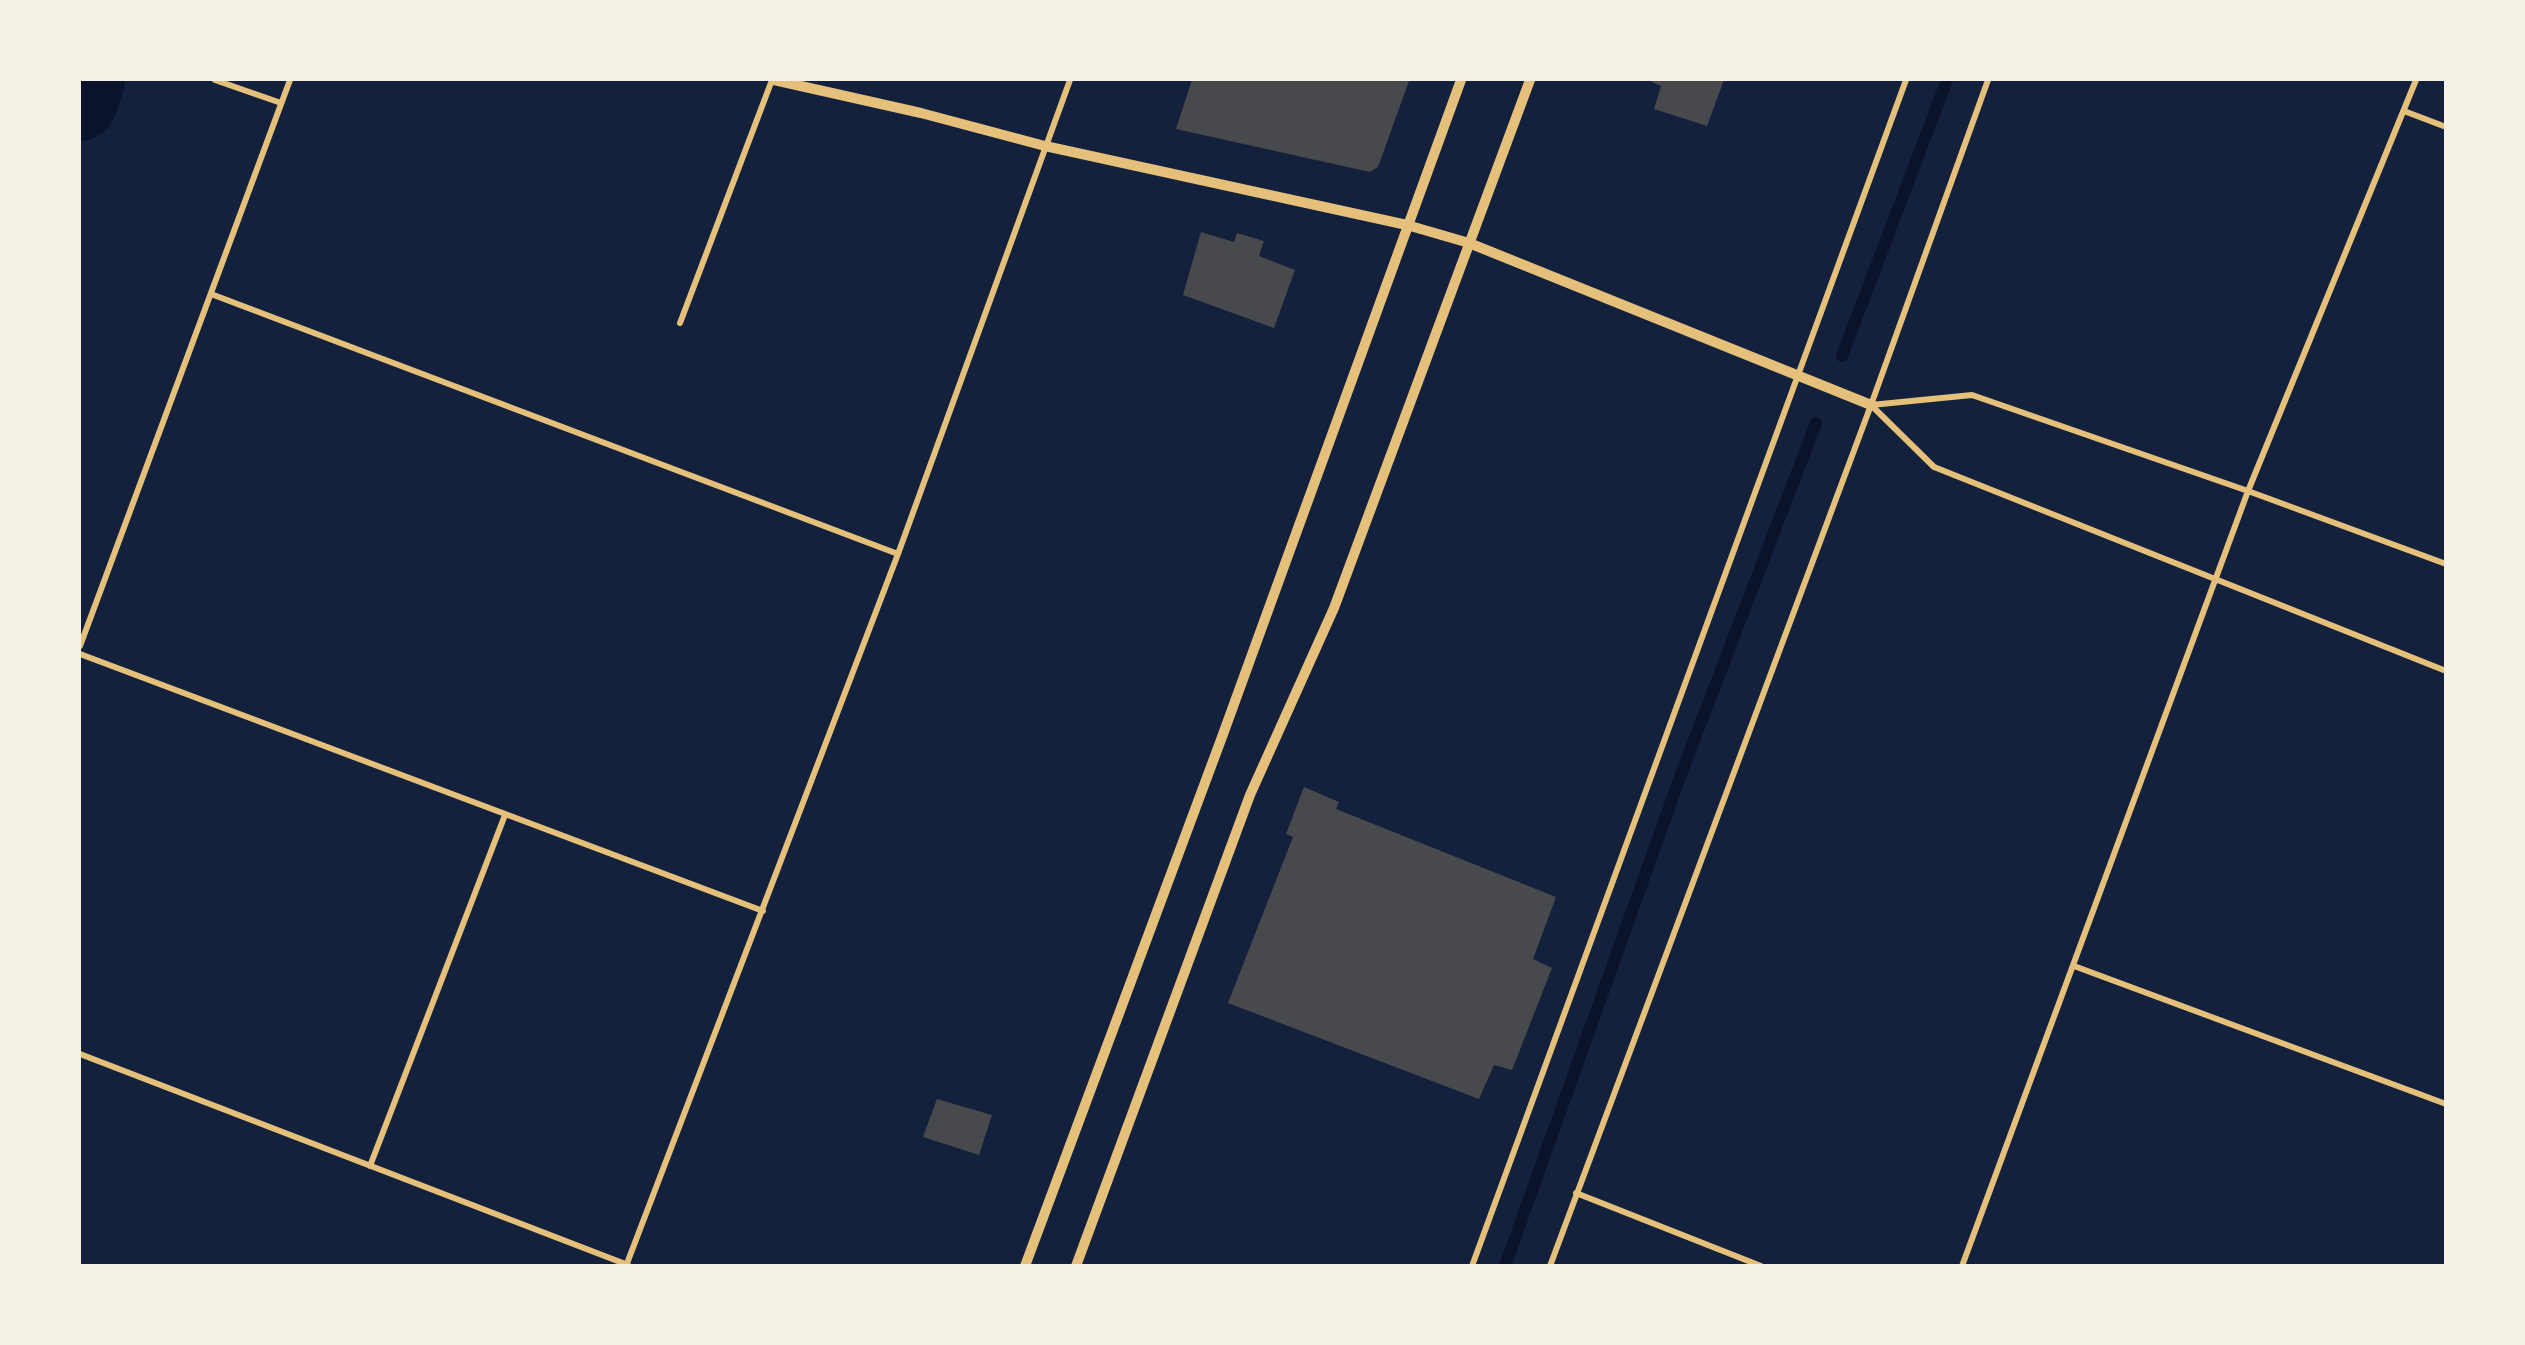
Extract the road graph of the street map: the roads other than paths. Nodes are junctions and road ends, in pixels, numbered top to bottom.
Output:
1 (215, 80) edge
2 (290, 80) edge
3 (773, 80) edge
4 (1070, 80) edge
5 (1461, 80) edge
6 (1530, 80) edge
7 (1906, 80) edge
8 (1988, 80) edge
9 (2416, 80) edge
10 (281, 103) junction
11 (2404, 111) junction
12 (2445, 127) edge
13 (1045, 146) junction
14 (1407, 225) junction
15 (1469, 243) junction
16 (211, 294) junction
17 (680, 322) dead end
18 (1799, 375) junction
19 (1871, 405) junction
20 (2248, 491) junction
21 (898, 554) junction
22 (2445, 564) edge
23 (2215, 581) junction
24 (80, 646) edge
25 (80, 654) edge
26 (2445, 671) edge
27 (505, 815) junction
28 (763, 911) junction
29 (2074, 966) junction
30 (80, 1054) edge
31 (2445, 1104) edge
32 (370, 1166) junction
33 (1576, 1193) junction
34 (627, 1265) edge
35 (1025, 1266) edge
36 (1076, 1266) edge
37 (1472, 1266) edge
38 (1550, 1266) edge
39 (1761, 1266) edge
40 (1962, 1266) edge

1 - 10 street
2 - 10 street
3 - 13 street
3 - 17 street
4 - 13 street
5 - 14 street
6 - 15 street
7 - 18 street
8 - 19 street
9 - 11 street
10 - 16 street
11 - 12 street
11 - 20 street
13 - 14 street
13 - 21 street
14 - 15 street
14 - 35 street
15 - 18 street
15 - 36 street
16 - 21 street
16 - 24 street
18 - 19 street
18 - 37 street
19 - 20 street
19 - 23 street
19 - 33 street
20 - 22 street
20 - 23 street
21 - 28 street
23 - 26 street
23 - 29 street
25 - 27 street
27 - 28 street
27 - 32 street
28 - 34 street
29 - 31 street
29 - 40 street
30 - 32 street
32 - 34 street
33 - 38 street
33 - 39 street

